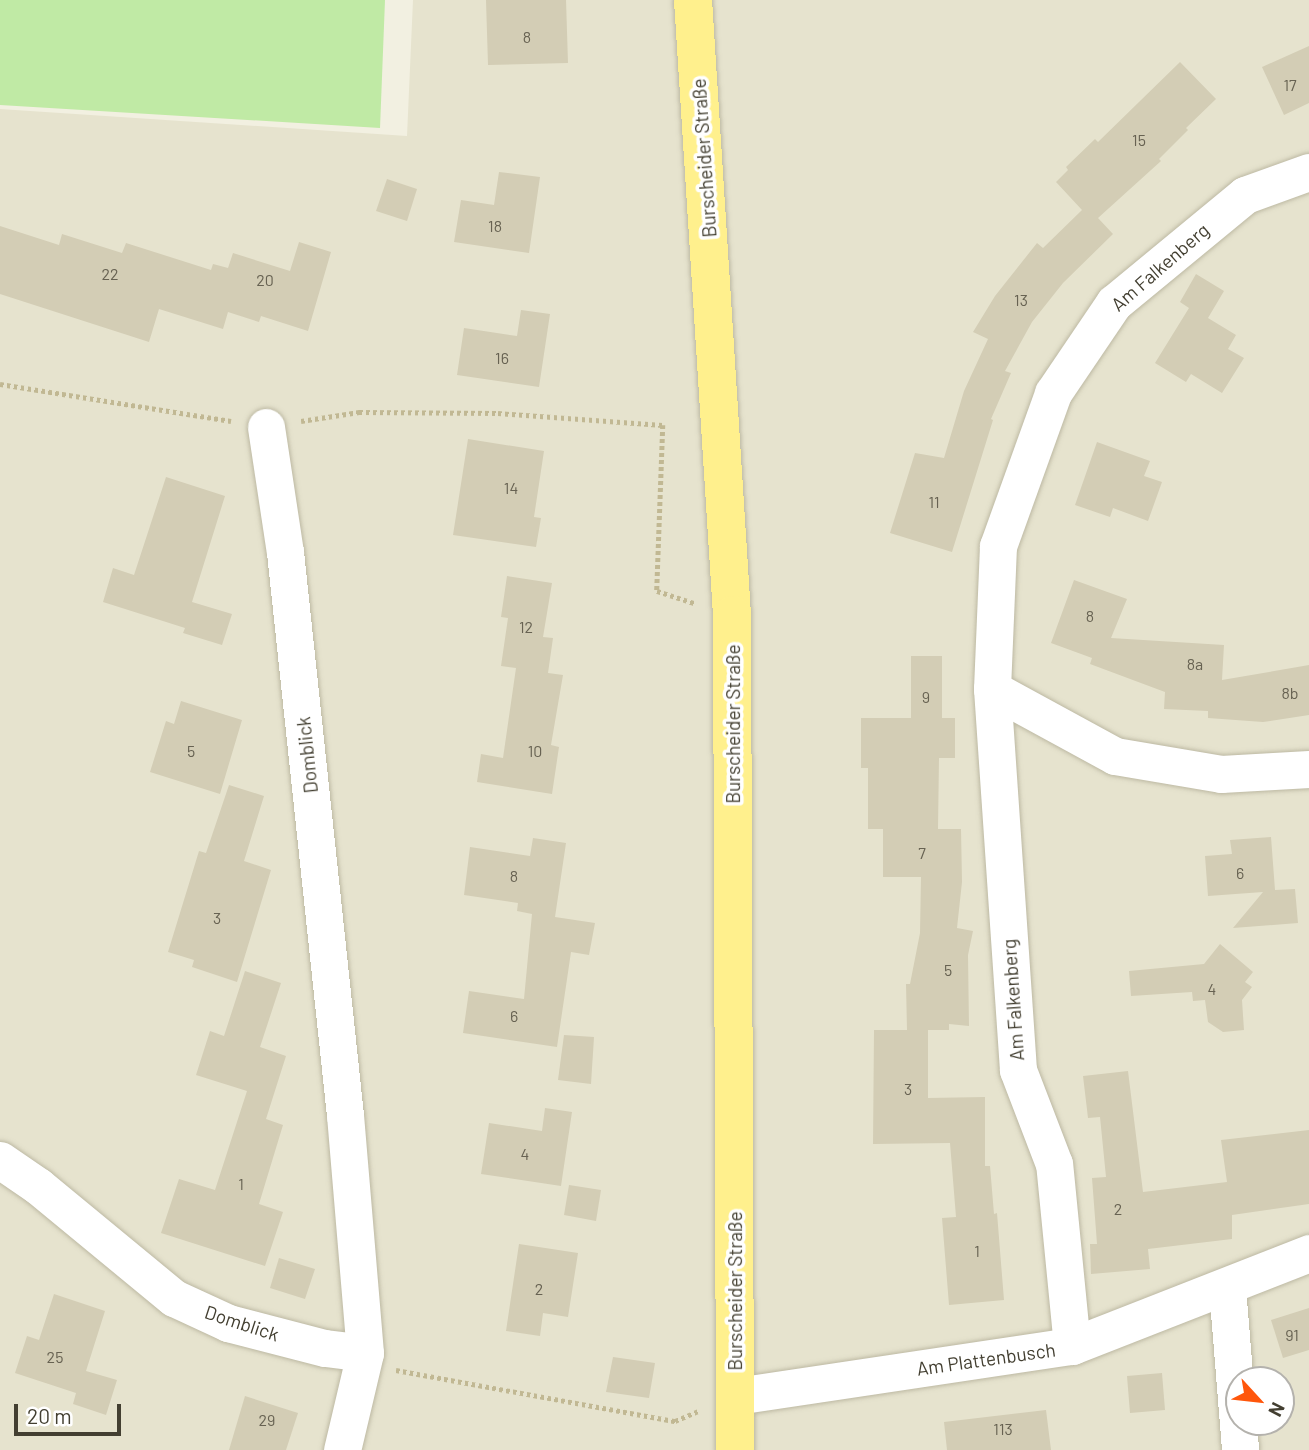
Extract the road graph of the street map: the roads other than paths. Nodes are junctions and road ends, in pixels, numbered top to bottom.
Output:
1 (694, 0) edge
2 (1309, 172) edge
3 (266, 427) road end
4 (992, 689) junction
5 (1309, 769) edge
6 (0, 1160) edge
7 (1309, 1253) edge
8 (1227, 1287) junction
9 (1072, 1346) junction
10 (365, 1353) junction
11 (736, 1396) junction
12 (342, 1450) edge
13 (735, 1450) edge
14 (1240, 1450) edge

1 - 11 main road, Burscheider Straße
2 - 4 street, Am Falkenberg
3 - 10 street, Domblick
4 - 5 street
4 - 9 street, Am Falkenberg
6 - 10 street, Domblick
7 - 8 street, Am Plattenbusch
8 - 9 street, Am Plattenbusch
8 - 14 street
9 - 11 street, Am Plattenbusch
10 - 12 street, Domblick
11 - 13 main road, Burscheider Straße

